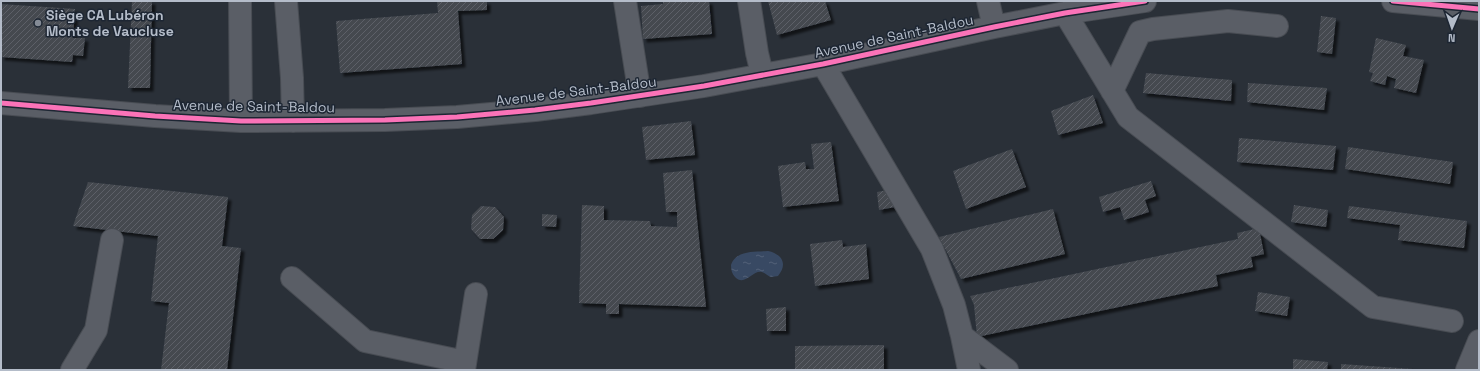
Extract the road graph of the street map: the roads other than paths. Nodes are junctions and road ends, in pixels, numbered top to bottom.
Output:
1 (240, 1) edge
2 (286, 1) edge
3 (625, 1) edge
4 (749, 1) edge
5 (988, 1) edge
6 (1145, 1) edge
7 (1393, 1) edge
8 (1479, 9) edge
9 (1065, 13) junction
10 (1278, 26) dead end
11 (994, 27) junction
12 (823, 64) junction
13 (762, 74) junction
14 (1112, 92) junction
15 (640, 96) junction
16 (1, 103) edge
17 (241, 121) junction
18 (293, 121) junction
19 (112, 240) dead end
20 (292, 278) dead end
21 (476, 294) dead end
22 (1452, 321) dead end
23 (962, 336) junction
24 (1479, 341) edge
25 (464, 366) edge
26 (72, 370) edge
27 (970, 370) edge
28 (1007, 370) edge
29 (1467, 370) edge

1 - 17 street
2 - 18 street
3 - 15 street
4 - 13 street
5 - 11 street
6 - 9 street, Avenue de Saint-Baldou
7 - 8 street
9 - 11 street, Avenue de Saint-Baldou
9 - 14 street
10 - 14 street
11 - 12 street, Avenue de Saint-Baldou
12 - 13 street, Avenue de Saint-Baldou
12 - 23 street
13 - 15 street, Avenue de Saint-Baldou
14 - 22 street
15 - 18 street, Avenue de Saint-Baldou
16 - 17 street, Avenue de Saint-Baldou
17 - 18 street, Avenue de Saint-Baldou
19 - 26 street
20 - 25 street
21 - 25 street
23 - 27 street
23 - 28 street
24 - 29 street

